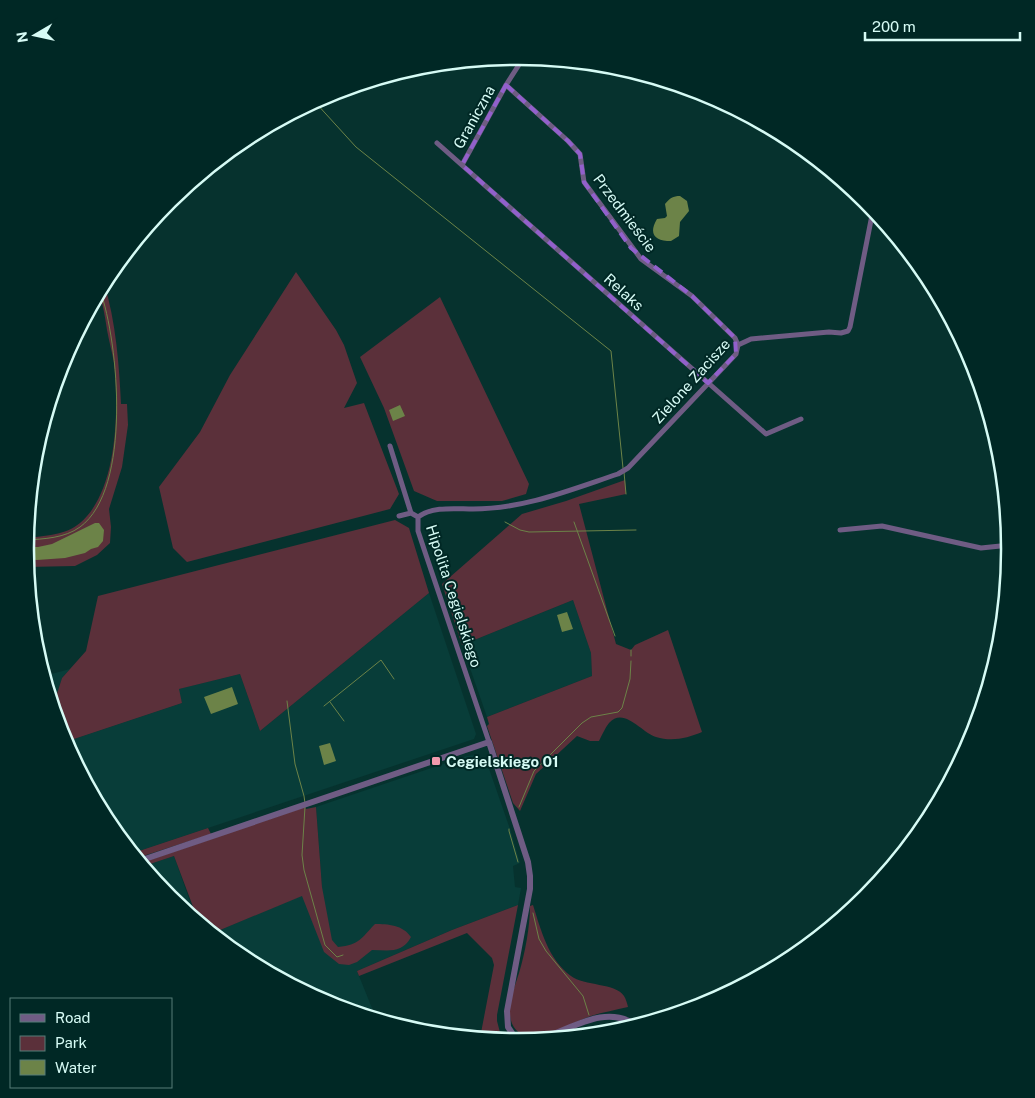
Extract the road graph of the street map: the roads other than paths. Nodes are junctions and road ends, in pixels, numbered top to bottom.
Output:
1 (519, 65) edge
2 (506, 85) junction
3 (437, 143) dead end
4 (462, 164) junction
5 (871, 219) edge
6 (738, 345) junction
7 (708, 383) junction
8 (801, 419) dead end
9 (390, 446) dead end
10 (624, 471) joint
11 (411, 513) junction
12 (398, 516) dead end
13 (418, 517) junction
14 (840, 530) dead end
15 (1001, 546) edge
16 (489, 742) junction
17 (476, 748) junction
18 (493, 754) junction
19 (146, 859) edge
20 (625, 1020) edge
21 (561, 1031) edge
22 (511, 1033) edge

1 - 2 street, Graniczna
2 - 4 street, Graniczna
2 - 6 street, Przedmieście
3 - 4 street, Relaks
4 - 7 street, Relaks
5 - 6 street, Zielone Zacisze
6 - 7 street, Zielone Zacisze
7 - 8 street, Relaks
7 - 10 street, Zielone Zacisze
9 - 11 street
10 - 13 street, Hipolita Cegielskiego
11 - 12 street
11 - 13 street
13 - 16 street, Hipolita Cegielskiego
14 - 15 street
16 - 17 street
16 - 18 street, Hipolita Cegielskiego
17 - 18 street
17 - 19 street
18 - 22 street, Hipolita Cegielskiego
20 - 21 street

